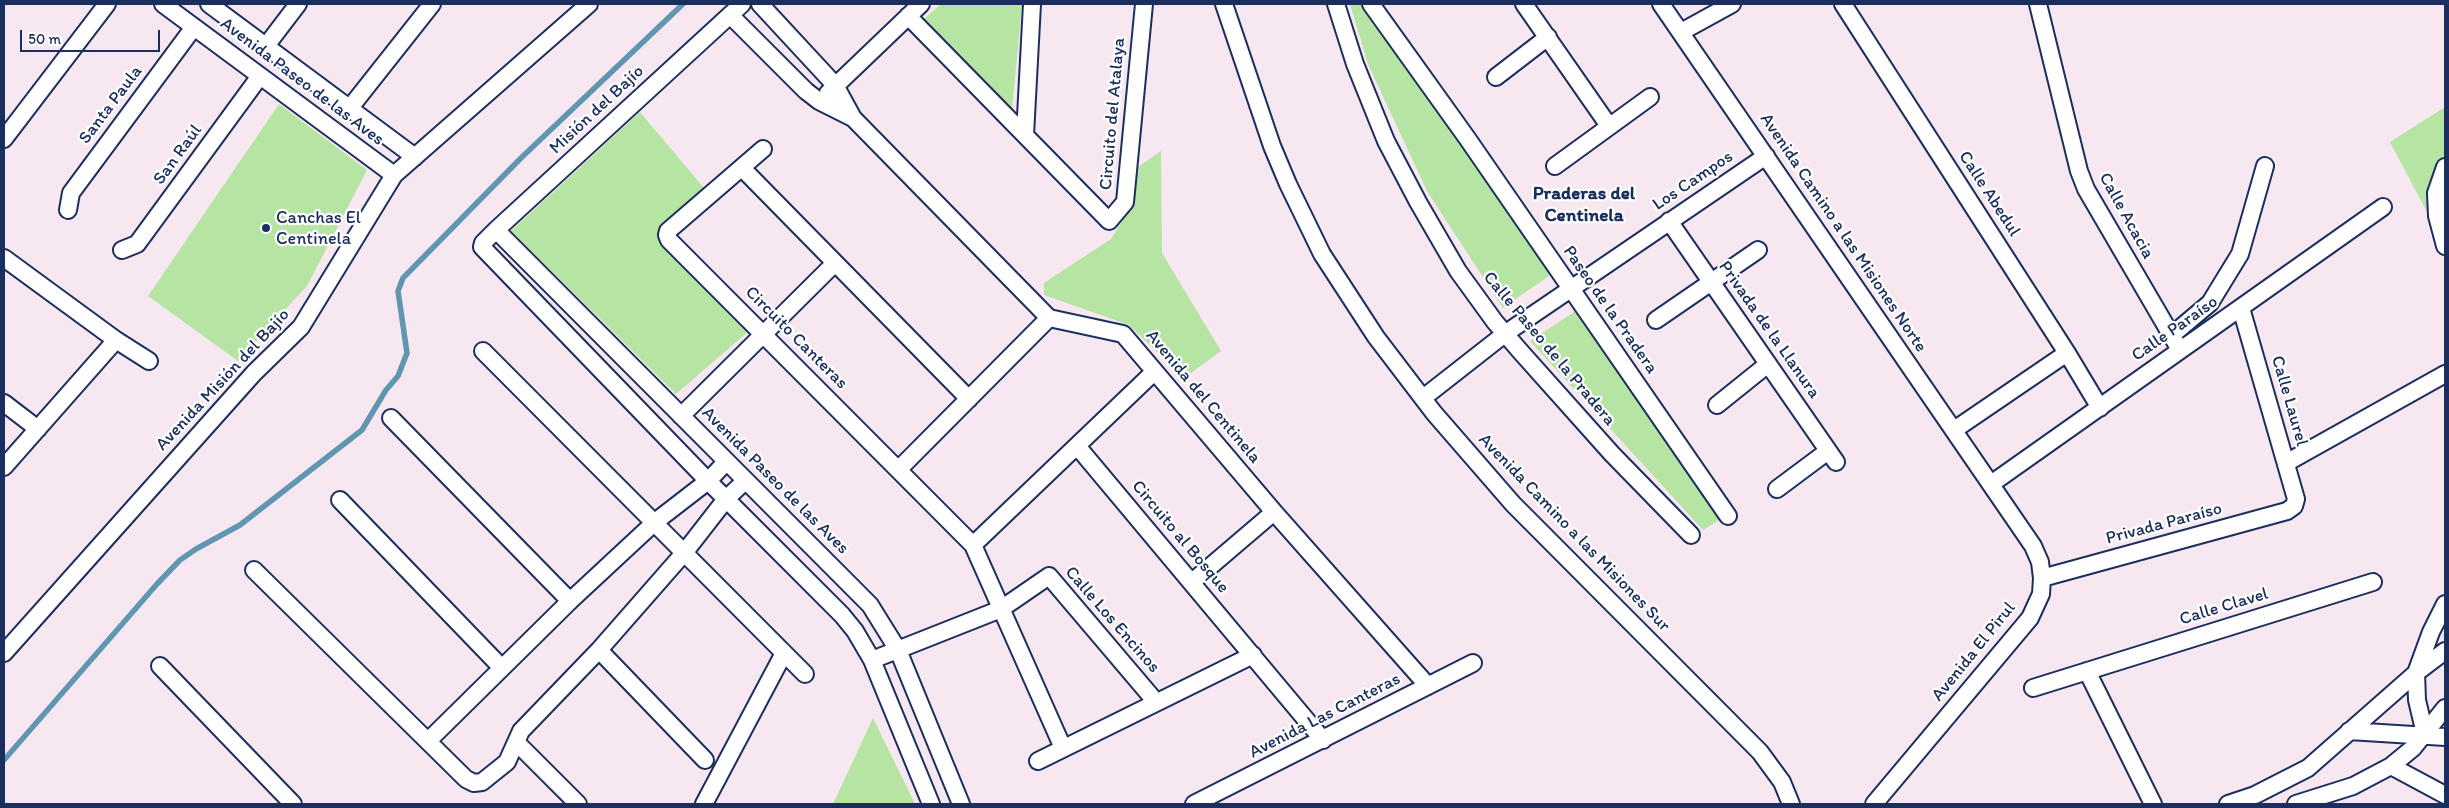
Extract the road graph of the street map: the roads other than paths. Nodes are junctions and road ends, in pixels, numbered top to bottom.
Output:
1 (107, 4) edge
2 (162, 4) edge
3 (209, 4) edge
4 (298, 4) edge
5 (432, 4) edge
6 (587, 4) edge
7 (760, 4) edge
8 (921, 4) edge
9 (1032, 4) edge
10 (1144, 4) edge
11 (1224, 4) edge
12 (1336, 4) edge
13 (1372, 4) edge
14 (1524, 4) edge
15 (1661, 4) edge
16 (1732, 4) edge
17 (1843, 4) edge
18 (2038, 4) edge
19 (736, 9) edge
20 (908, 16) junction
21 (194, 27) junction
22 (1681, 32) junction
23 (1548, 38) junction
24 (266, 46) junction
25 (260, 76) junction
26 (1496, 77) dead end
27 (835, 85) junction
28 (1650, 97) dead end
29 (819, 101) junction
30 (350, 109) junction
31 (854, 118) junction
32 (1609, 126) junction
33 (1024, 135) junction
34 (4, 139) edge
35 (764, 149) dead end
36 (1766, 156) junction
37 (414, 157) junction
38 (1555, 166) dead end
39 (2265, 166) dead end
40 (2445, 167) edge
41 (742, 168) junction
42 (394, 175) junction
43 (2383, 207) dead end
44 (68, 210) dead end
45 (1670, 221) junction
46 (496, 230) junction
47 (2445, 246) edge
48 (122, 250) dead end
49 (1758, 250) dead end
50 (4, 258) edge
51 (835, 263) junction
52 (1711, 282) junction
53 (1571, 288) junction
54 (2241, 308) junction
55 (1049, 318) junction
56 (1656, 320) dead end
57 (1506, 333) junction
58 (765, 335) junction
59 (2172, 335) junction
60 (116, 340) junction
61 (2180, 350) junction
62 (483, 351) dead end
63 (2067, 352) junction
64 (149, 361) dead end
65 (1768, 364) junction
66 (1154, 372) junction
67 (2445, 374) edge
68 (969, 398) junction
69 (1423, 398) junction
70 (4, 403) edge
71 (1717, 405) dead end
72 (2100, 408) junction
73 (681, 416) junction
74 (391, 418) dead end
75 (38, 429) junction
76 (1954, 430) junction
77 (1077, 446) junction
78 (726, 462) junction
79 (2286, 463) junction
80 (4, 468) edge
81 (899, 470) junction
82 (708, 481) junction
83 (745, 481) junction
84 (1991, 484) junction
85 (1777, 489) dead end
86 (726, 499) junction
87 (340, 500) dead end
88 (2294, 506) joint
89 (1274, 512) junction
90 (1728, 516) dead end
91 (655, 522) junction
92 (1691, 535) dead end
93 (973, 546) junction
94 (684, 553) junction
95 (254, 570) dead end
96 (2042, 578) junction
97 (1192, 582) junction
98 (2373, 582) dead end
99 (570, 601) junction
100 (2445, 604) edge
101 (1001, 609) junction
102 (599, 650) junction
103 (898, 650) junction
104 (2445, 651) edge
105 (4, 653) edge
106 (784, 653) junction
107 (1253, 655) junction
108 (872, 660) junction
109 (1473, 663) dead end
110 (160, 666) dead end
111 (501, 667) junction
112 (2087, 672) junction
113 (2416, 673) junction
114 (805, 674) dead end
115 (1428, 686) junction
116 (2033, 688) dead end
117 (1156, 702) junction
118 (2445, 708) edge
119 (2349, 731) junction
120 (2425, 734) junction
121 (2445, 737) edge
122 (1322, 740) junction
123 (428, 741) junction
124 (517, 744) junction
125 (1063, 748) junction
126 (705, 760) dead end
127 (1038, 761) dead end
128 (2391, 766) junction
129 (2445, 795) edge
130 (960, 801) edge
131 (292, 804) edge
132 (578, 804) edge
133 (704, 804) edge
134 (931, 804) edge
135 (942, 804) edge
136 (1194, 804) edge
137 (1791, 804) edge
138 (1874, 804) edge
139 (2153, 804) edge
140 (2228, 804) edge
141 (2296, 804) edge

1 - 34 street
2 - 21 street, Avenida Paseo de las Aves
3 - 24 street, Avenida Paseo de las Aves
4 - 24 street
5 - 30 street
6 - 37 street, Avenida Misión del Bajío
7 - 27 street
8 - 20 street
9 - 33 street
10 - 33 street, Circuito del Atalaya
11 - 69 street, Avenida Camino a las Misiones Sur
12 - 57 street, Calle Paseo de la Pradera
13 - 53 street, Paseo de la Pradera
14 - 23 street
15 - 22 street, Avenida Camino a las Misiones Norte
16 - 22 street
17 - 63 street, Calle Abedul
18 - 59 street, Calle Acacia
19 - 29 street
19 - 46 street, Misión del Bajío
20 - 27 street
20 - 33 street, Circuito del Atalaya
21 - 25 street, Avenida Paseo de las Aves
21 - 44 street, Santa Paula
22 - 36 street, Avenida Camino a las Misiones Norte
23 - 26 street
23 - 32 street
24 - 30 street, Avenida Paseo de las Aves
25 - 42 street, Avenida Paseo de las Aves
25 - 48 street, San Raúl
27 - 29 street
27 - 31 street
28 - 32 street
29 - 31 street
30 - 37 street, Avenida Paseo de las Aves
31 - 55 street
32 - 38 street
35 - 41 street, Circuito Canteras
36 - 45 street, Los Campos
36 - 76 street, Avenida Camino a las Misiones Norte
37 - 42 street, Avenida Misión del Bajío
39 - 59 street
40 - 47 street
41 - 51 street
41 - 58 street, Circuito Canteras
42 - 105 street, Avenida Misión del Bajío
43 - 54 street, Calle Paraíso
45 - 52 street, Privada de la Llanura
45 - 53 street, Los Campos
46 - 73 street, Avenida Paseo de las Aves
46 - 82 street, Misión del Bajío
49 - 52 street
50 - 60 street
51 - 58 street
51 - 68 street
52 - 56 street
52 - 65 street, Privada de la Llanura
53 - 57 street, Los Campos
53 - 90 street, Paseo de la Pradera
54 - 61 street, Calle Paraíso
54 - 79 street, Calle Laurel
55 - 66 street, Avenida del Centinela
55 - 68 street
57 - 69 street, Los Campos
57 - 92 street, Calle Paseo de la Pradera
58 - 73 street
58 - 81 street, Circuito Canteras
59 - 61 street, Calle Acacia
60 - 64 street
60 - 75 street
61 - 72 street, Calle Paraíso
62 - 91 street
63 - 72 street, Calle Abedul
63 - 76 street
65 - 71 street
65 - 85 street, Privada de la Llanura
66 - 77 street
66 - 89 street, Avenida del Centinela
67 - 79 street
68 - 81 street
69 - 137 street, Avenida Camino a las Misiones Sur
70 - 75 street
72 - 84 street, Calle Paraíso
73 - 78 street, Avenida Paseo de las Aves
74 - 99 street
75 - 80 street
76 - 84 street, Avenida Camino a las Misiones Norte
77 - 93 street
77 - 97 street, Circuito al Bosque
78 - 82 street
78 - 83 street, Avenida Paseo de las Aves
79 - 88 street, Calle Laurel
81 - 93 street
82 - 86 street
82 - 91 street
83 - 86 street
83 - 103 street, Avenida Paseo de las Aves
84 - 96 street, Avenida El Pirul
86 - 94 street
86 - 108 street
87 - 111 street
88 - 96 street, Privada Paraíso
89 - 97 street
89 - 115 street, Avenida del Centinela
91 - 94 street
91 - 99 street
93 - 101 street
94 - 102 street
94 - 106 street
95 - 123 street
96 - 138 street, Avenida El Pirul
97 - 107 street, Circuito al Bosque
98 - 112 street, Calle Clavel
99 - 111 street
100 - 113 street
101 - 103 street, Calle Los Encinos
101 - 117 street, Calle Los Encinos
101 - 125 street
102 - 124 street
102 - 126 street
103 - 108 street, Calle Los Encinos
103 - 130 street, Avenida Paseo de las Aves
104 - 113 street
106 - 114 street
106 - 133 street
107 - 117 street
107 - 122 street, Circuito al Bosque
108 - 134 street
109 - 115 street, Avenida Las Canteras
110 - 131 street
111 - 123 street
112 - 116 street, Calle Clavel
112 - 139 street
113 - 119 street
113 - 120 street
115 - 122 street, Avenida Las Canteras
117 - 125 street
118 - 120 street
119 - 120 street
119 - 140 street
120 - 121 street
120 - 128 street
122 - 136 street, Avenida Las Canteras
123 - 124 street
124 - 132 street
125 - 127 street
128 - 129 street
128 - 141 street
130 - 135 street

